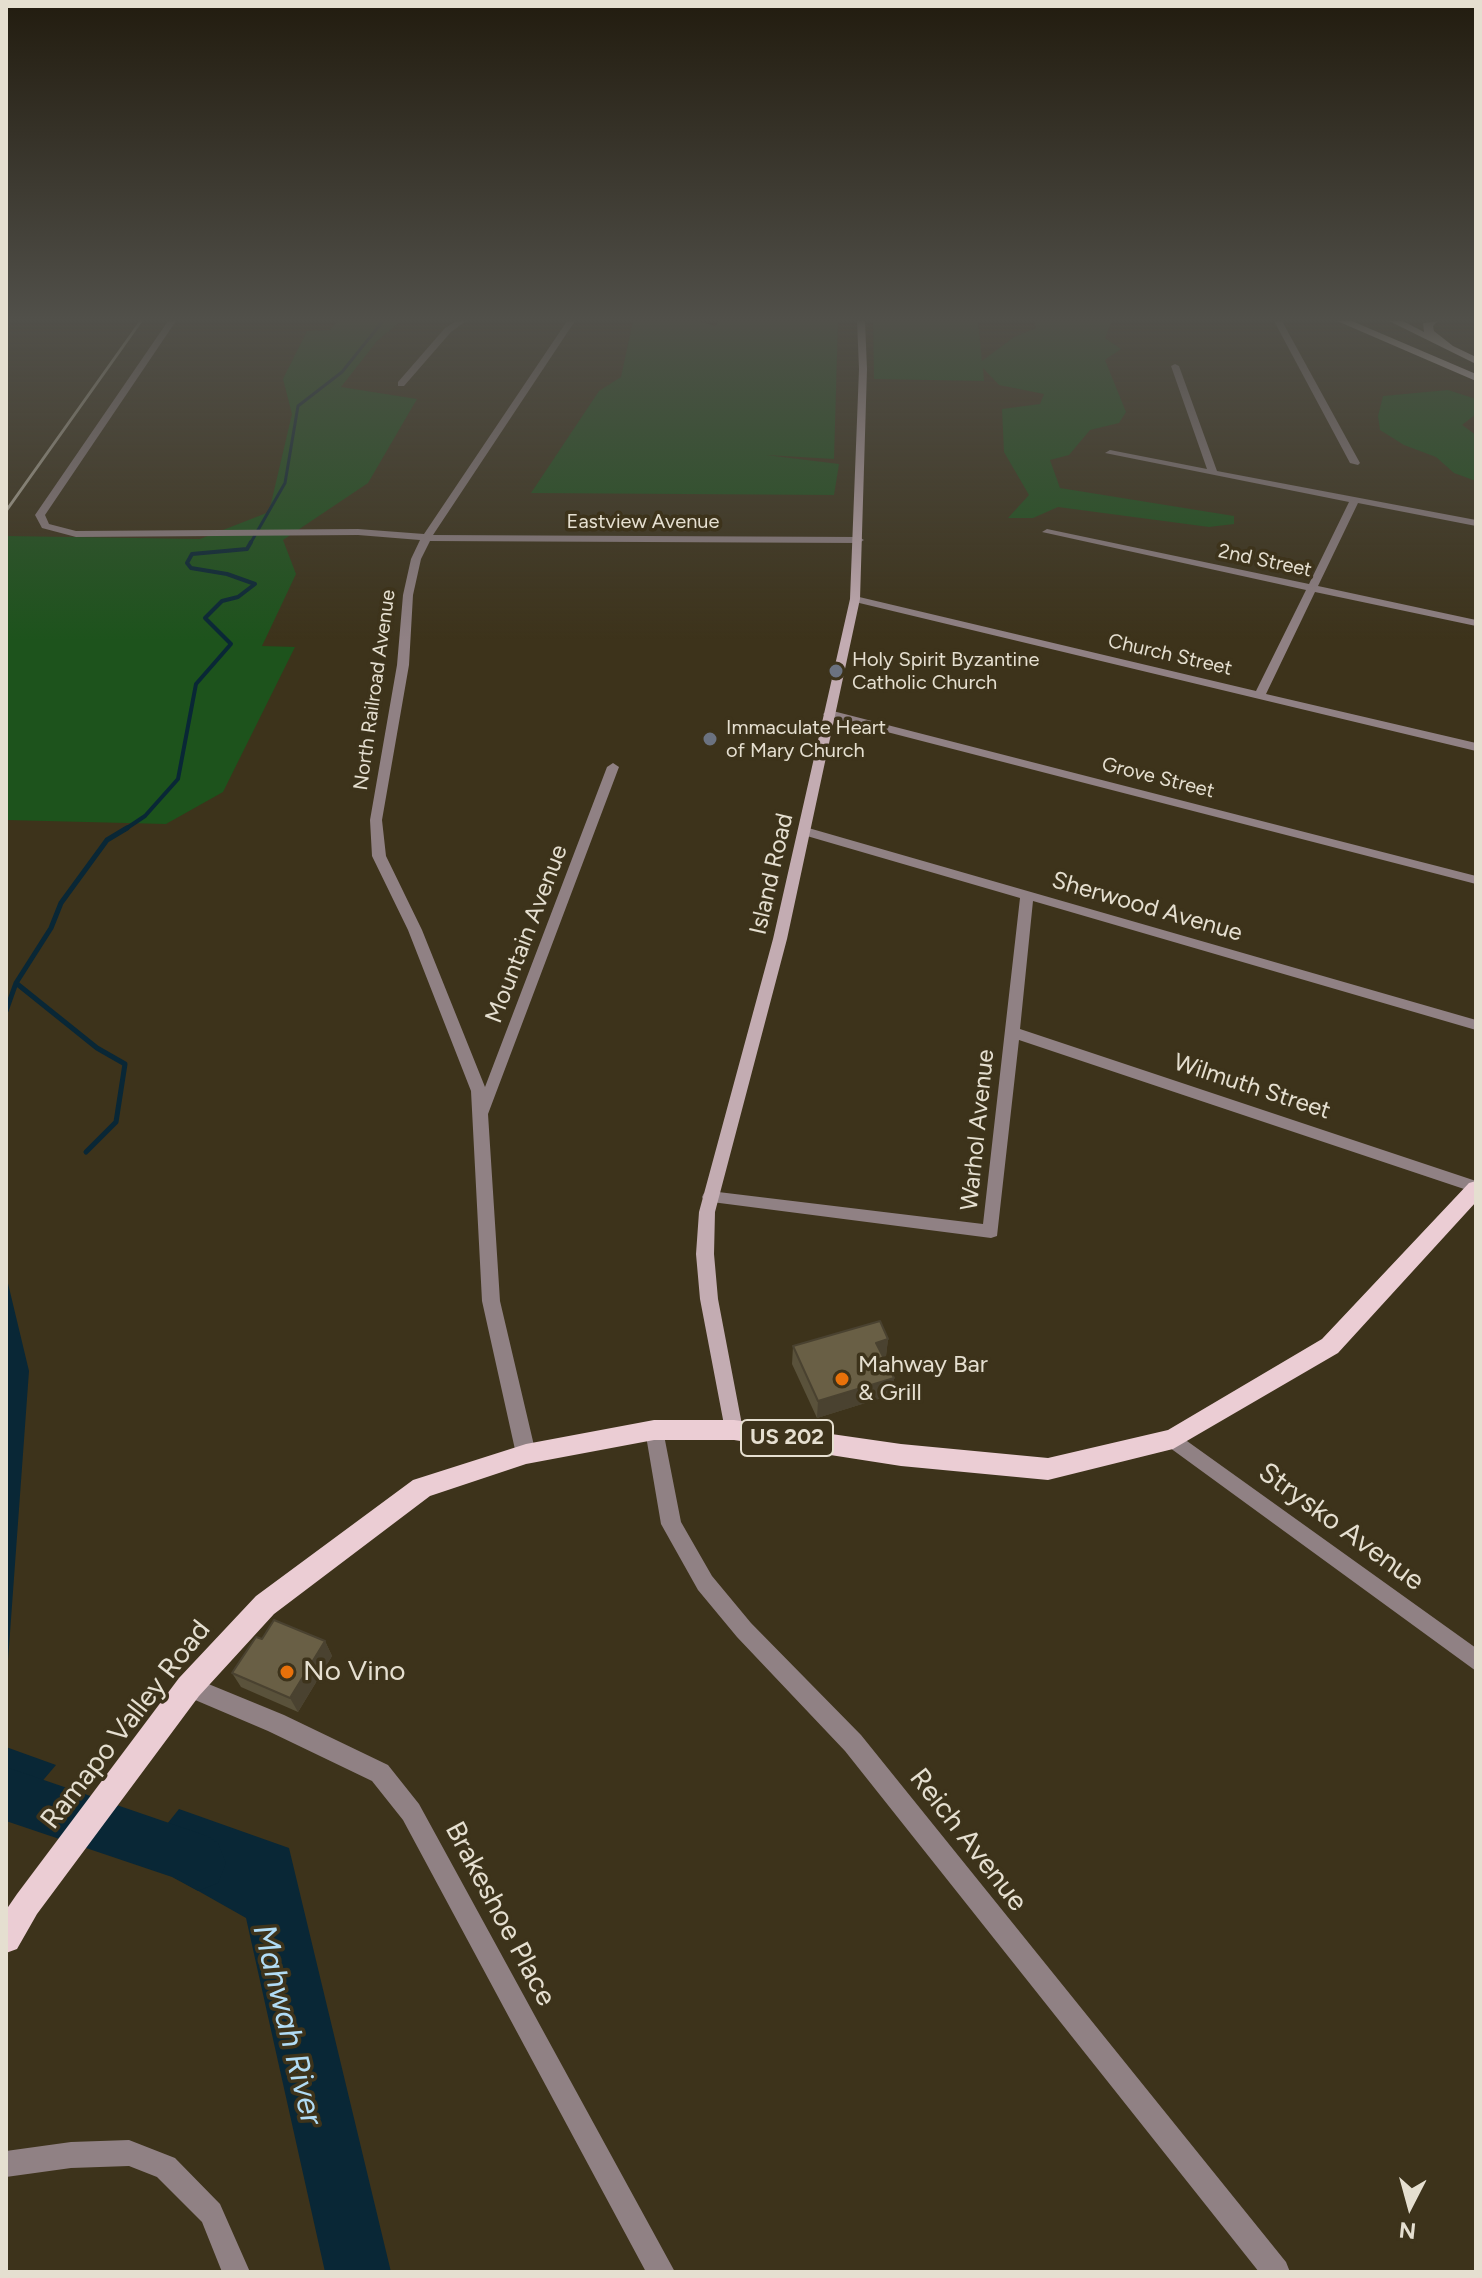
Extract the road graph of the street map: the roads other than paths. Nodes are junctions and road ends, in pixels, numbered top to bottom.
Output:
1 (100, 427) edge
2 (500, 427) edge
3 (860, 427) edge
4 (1197, 427) edge
5 (1336, 427) edge
6 (1110, 453) dead end
7 (1355, 463) dead end
8 (1213, 473) junction
9 (1355, 500) junction
10 (1476, 523) edge
11 (1047, 532) dead end
12 (426, 538) junction
13 (859, 540) junction
14 (1312, 589) junction
15 (855, 599) junction
16 (1476, 623) edge
17 (1260, 695) junction
18 (829, 714) junction
19 (1476, 747) edge
20 (613, 767) dead end
21 (805, 831) junction
22 (1476, 880) edge
23 (1027, 895) junction
24 (1476, 1025) edge
25 (1012, 1032) junction
26 (481, 1117) junction
27 (1476, 1188) edge
28 (710, 1197) junction
29 (654, 1430) junction
30 (734, 1430) junction
31 (1173, 1439) junction
32 (526, 1454) junction
33 (1476, 1661) edge
34 (189, 1687) junction
35 (6, 1938) edge
36 (6, 2164) edge
37 (236, 2272) edge
38 (661, 2272) edge
39 (1276, 2272) edge

1 - 12 street
2 - 12 street, North Railroad Avenue
3 - 13 main road, Island Road
4 - 8 street
5 - 7 street
6 - 8 street
8 - 9 street
9 - 10 street
9 - 14 street
11 - 14 street, 2nd Street
12 - 13 street, Eastview Avenue
12 - 26 street, North Railroad Avenue
13 - 15 main road, Island Road
14 - 16 street, 2nd Street
14 - 17 street
15 - 17 street, Church Street
15 - 18 main road, Island Road
17 - 19 street, Church Street
18 - 21 main road, Island Road
18 - 22 street, Grove Street
20 - 26 street, Mountain Avenue
21 - 23 street, Sherwood Avenue
21 - 28 main road, Island Road
23 - 24 street, Sherwood Avenue
23 - 25 street, Warhol Avenue
25 - 27 street, Wilmuth Street
25 - 28 street, Warhol Avenue
26 - 32 street, North Railroad Avenue
27 - 31 main road, Ramapo Valley Road / US 202
28 - 30 main road, Island Road
29 - 30 main road, Ramapo Valley Road / US 202
29 - 32 main road, Ramapo Valley Road / US 202
29 - 39 street, Reich Avenue
30 - 31 main road, Ramapo Valley Road / US 202
31 - 33 street, Strysko Avenue
32 - 34 main road, Ramapo Valley Road / US 202
34 - 35 main road, Ramapo Valley Road / US 202
34 - 38 street, Brakeshoe Place
36 - 37 street

